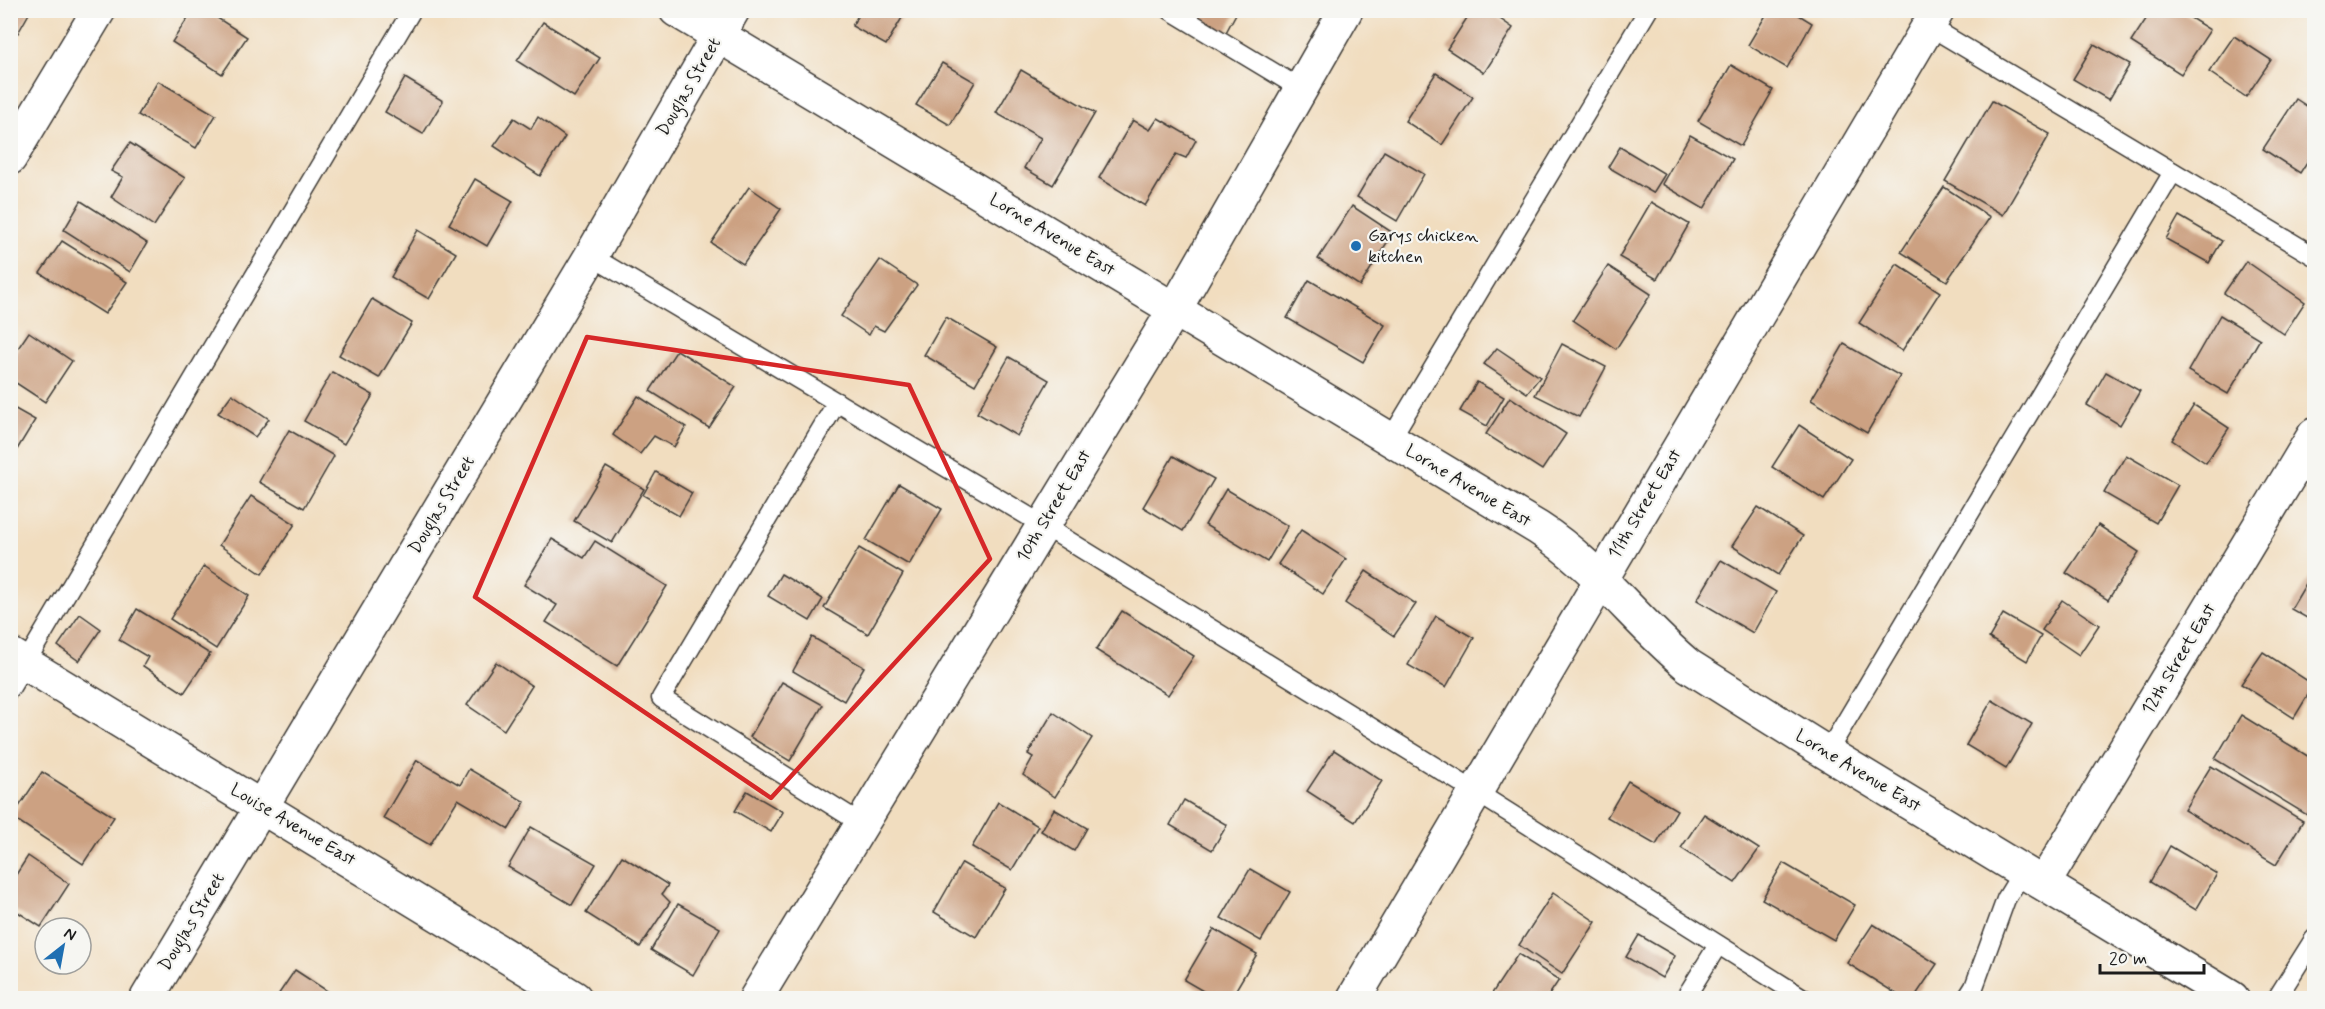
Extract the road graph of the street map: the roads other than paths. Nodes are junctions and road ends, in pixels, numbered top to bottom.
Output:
1 (99, 10) edge
2 (412, 10) edge
3 (676, 10) edge
4 (1170, 10) edge
5 (1347, 10) edge
6 (1648, 10) edge
7 (1934, 18) edge
8 (726, 23) edge
9 (1301, 89) junction
10 (10, 158) edge
11 (2173, 172) junction
12 (591, 256) junction
13 (2314, 256) edge
14 (1175, 309) junction
15 (837, 402) junction
16 (2314, 435) edge
17 (1390, 440) junction
18 (1043, 525) junction
19 (1600, 580) junction
20 (16, 669) edge
21 (1827, 753) junction
22 (1476, 792) junction
23 (262, 806) junction
24 (862, 824) junction
25 (2033, 877) junction
26 (2314, 939) edge
27 (1718, 945) junction
28 (147, 999) edge
29 (575, 999) edge
30 (756, 999) edge
31 (1354, 999) edge
32 (1685, 999) edge
33 (1803, 999) edge
34 (1967, 999) edge
35 (2232, 999) edge
36 (2277, 999) edge

1 - 10 street
2 - 20 lane
3 - 8 street, Lorne Avenue East
4 - 9 lane
5 - 9 street, 10th Street East
6 - 17 lane
7 - 11 lane
7 - 19 street, 11th Street East
8 - 12 street, Douglas Street
8 - 14 street, Lorne Avenue East
9 - 14 street, 10th Street East
11 - 13 lane
11 - 21 lane
12 - 15 lane
12 - 23 street, Douglas Street
14 - 17 street, Lorne Avenue East
14 - 18 street, 10th Street East
15 - 18 lane
15 - 24 lane
16 - 25 street, 12th Street East
17 - 19 street, Lorne Avenue East
18 - 22 lane
18 - 24 street, 10th Street East
19 - 21 street, Lorne Avenue East
19 - 22 street, 11th Street East
20 - 23 street, Louise Avenue East
21 - 25 street, Lorne Avenue East
22 - 27 lane
22 - 31 street, 11th Street East
23 - 28 street, Douglas Street
23 - 29 street, Louise Avenue East
24 - 30 street, 10th Street East
25 - 34 lane
25 - 35 street, Lorne Avenue East
26 - 36 lane
27 - 32 lane
27 - 33 lane

